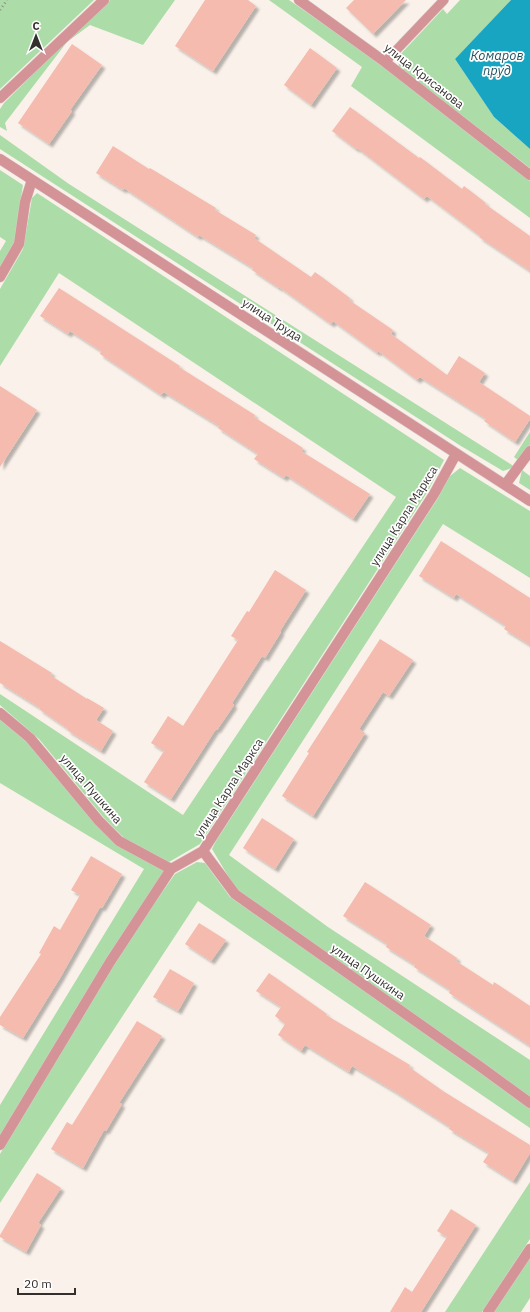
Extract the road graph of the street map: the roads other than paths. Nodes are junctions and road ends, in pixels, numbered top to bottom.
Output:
1 (104, 0) edge
2 (299, 0) edge
3 (444, 0) edge
4 (385, 62) junction
5 (0, 98) edge
6 (0, 159) edge
7 (530, 174) edge
8 (32, 180) junction
9 (0, 277) edge
10 (530, 451) edge
11 (456, 454) junction
12 (505, 485) junction
13 (530, 501) edge
14 (0, 713) edge
15 (203, 851) junction
16 (171, 869) junction
17 (530, 1103) edge
18 (0, 1145) edge
19 (530, 1249) edge
20 (488, 1312) edge

1 - 5 street
2 - 4 street, улица Крисанова
3 - 4 lane
4 - 7 street, улица Крисанова
6 - 8 street, улица Труда
8 - 9 street
8 - 11 street, улица Труда
10 - 12 street
11 - 12 street, улица Труда
11 - 15 street, улица Карла Маркса
12 - 13 street, улица Труда
14 - 16 street, улица Пушкина
15 - 16 street, улица Карла Маркса
15 - 17 street, улица Пушкина
16 - 18 street, улица Карла Маркса
19 - 20 street

